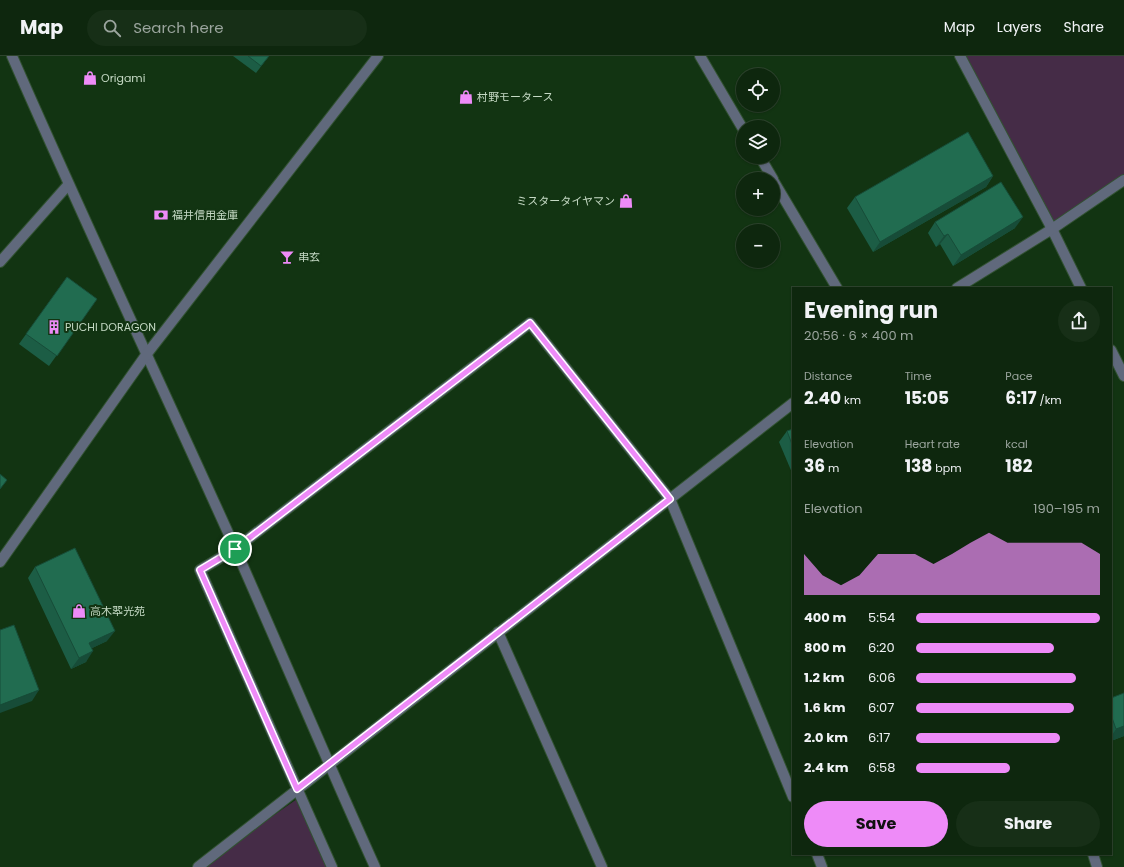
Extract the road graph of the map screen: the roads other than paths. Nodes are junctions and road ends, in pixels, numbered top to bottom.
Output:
1 (12, 56) edge
2 (378, 56) edge
3 (700, 56) edge
4 (960, 56) edge
5 (738, 120) edge
6 (1124, 180) edge
7 (68, 185) junction
8 (780, 191) edge
9 (1052, 229) junction
10 (0, 262) edge
11 (836, 287) edge
12 (960, 287) edge
13 (1081, 287) edge
14 (1112, 352) edge
15 (146, 356) junction
16 (1124, 376) edge
17 (792, 404) edge
18 (670, 499) junction
19 (235, 549) junction
20 (0, 562) edge
21 (498, 632) junction
22 (328, 765) junction
23 (297, 789) junction
24 (792, 795) edge
25 (817, 855) edge
26 (1093, 855) edge
27 (198, 867) edge
28 (332, 867) edge
29 (375, 867) edge
30 (602, 867) edge
31 (822, 867) edge
32 (1097, 867) edge

1 - 7 street
2 - 15 street
3 - 5 street
4 - 9 street
6 - 9 street
7 - 10 street
7 - 15 street
8 - 11 street
9 - 12 street
9 - 13 street
14 - 16 street
15 - 19 street
15 - 20 street
17 - 18 street
18 - 19 street
18 - 21 street
18 - 24 street
19 - 22 street
19 - 23 street
21 - 22 street
21 - 30 street
22 - 23 street
22 - 29 street
23 - 27 street
23 - 28 street
25 - 31 street
26 - 32 street

